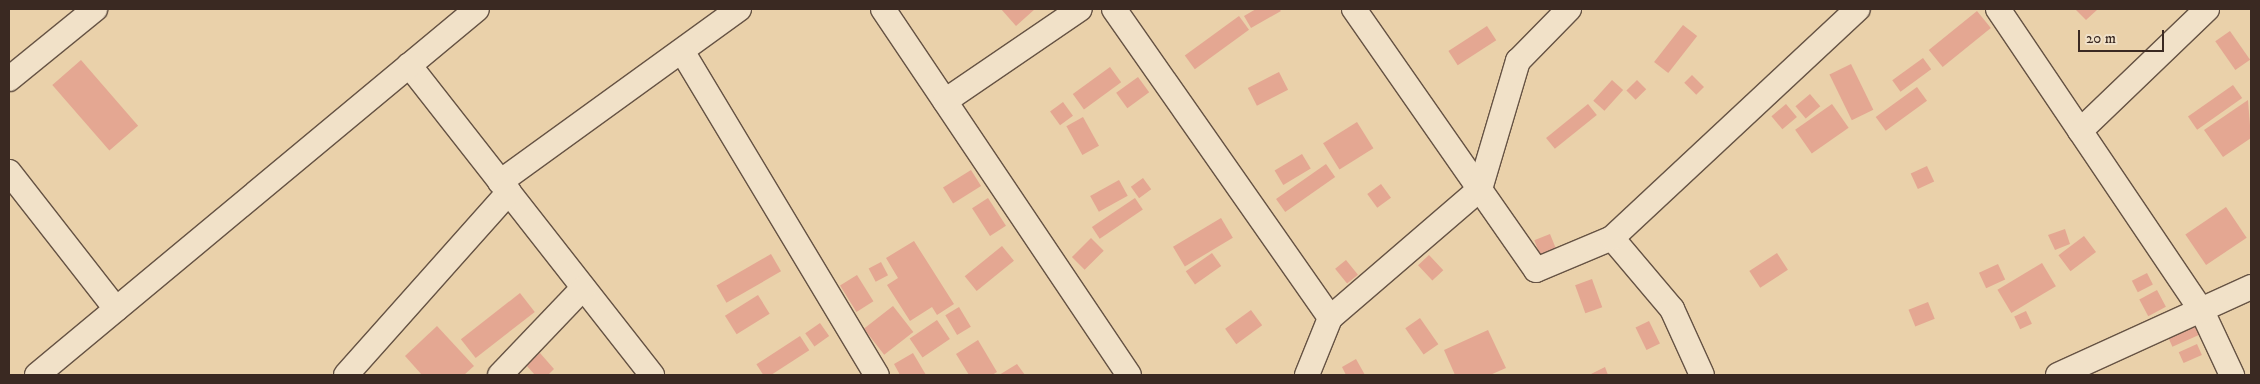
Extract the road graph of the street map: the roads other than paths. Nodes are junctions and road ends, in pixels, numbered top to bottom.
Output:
1 (95, 9) edge
2 (477, 9) edge
3 (740, 9) edge
4 (883, 9) edge
5 (1080, 9) edge
6 (1114, 9) edge
7 (1354, 9) edge
8 (1569, 9) edge
9 (1858, 9) edge
10 (1998, 9) edge
11 (2207, 9) edge
12 (682, 50) junction
13 (409, 65) junction
14 (9, 79) edge
15 (945, 101) junction
16 (2080, 131) junction
17 (9, 172) edge
18 (505, 187) junction
19 (1480, 189) junction
20 (1612, 238) junction
21 (2251, 287) edge
22 (584, 288) junction
23 (116, 309) junction
24 (2202, 311) junction
25 (1330, 318) junction
26 (37, 375) edge
27 (346, 375) edge
28 (500, 375) edge
29 (652, 375) edge
30 (877, 375) edge
31 (1129, 375) edge
32 (1307, 375) edge
33 (1702, 375) edge
34 (2058, 375) edge
35 (2232, 375) edge

1 - 14 street
2 - 13 street
3 - 12 street
4 - 15 street
5 - 15 street
6 - 25 street
7 - 19 street
8 - 19 street
9 - 20 street
10 - 16 street
11 - 16 street
12 - 18 street
12 - 30 street
13 - 18 street
13 - 23 street
15 - 31 street
16 - 24 street
17 - 23 street
18 - 22 street
18 - 27 street
19 - 20 street
19 - 25 street
20 - 33 street
21 - 24 street
22 - 28 street
22 - 29 street
23 - 26 street
24 - 34 street
24 - 35 street
25 - 32 street

